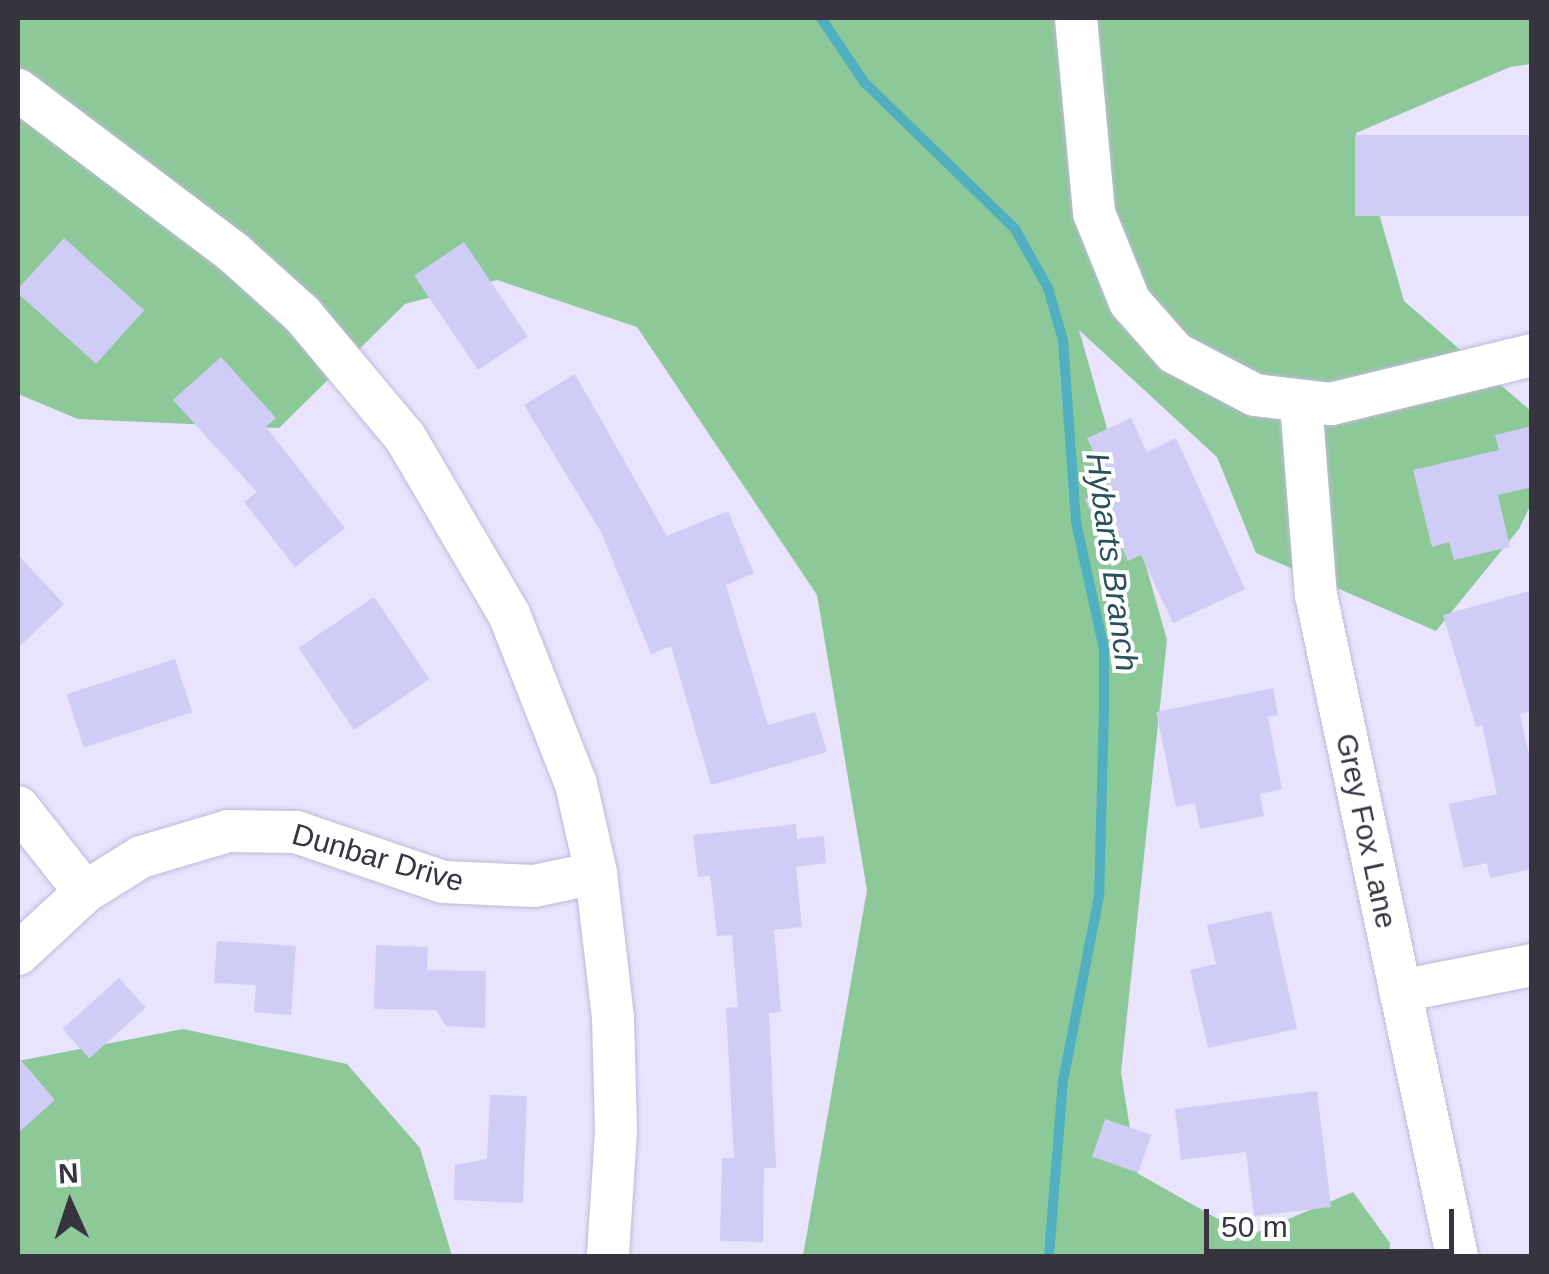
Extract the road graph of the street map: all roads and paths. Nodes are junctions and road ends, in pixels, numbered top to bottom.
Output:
1 (1076, 18) edge
2 (18, 90) edge
3 (1532, 355) edge
4 (1301, 402) junction
5 (18, 807) edge
6 (596, 873) junction
7 (86, 892) junction
8 (18, 954) edge
9 (1532, 965) edge
10 (1400, 991) junction
11 (608, 1256) edge
12 (1457, 1256) edge

1 - 4 street
2 - 6 street
3 - 4 street
4 - 10 street, Grey Fox Lane
5 - 7 street
6 - 7 street, Dunbar Drive
6 - 11 street
7 - 8 street, Dunbar Drive
9 - 10 street
10 - 12 street, Grey Fox Lane

